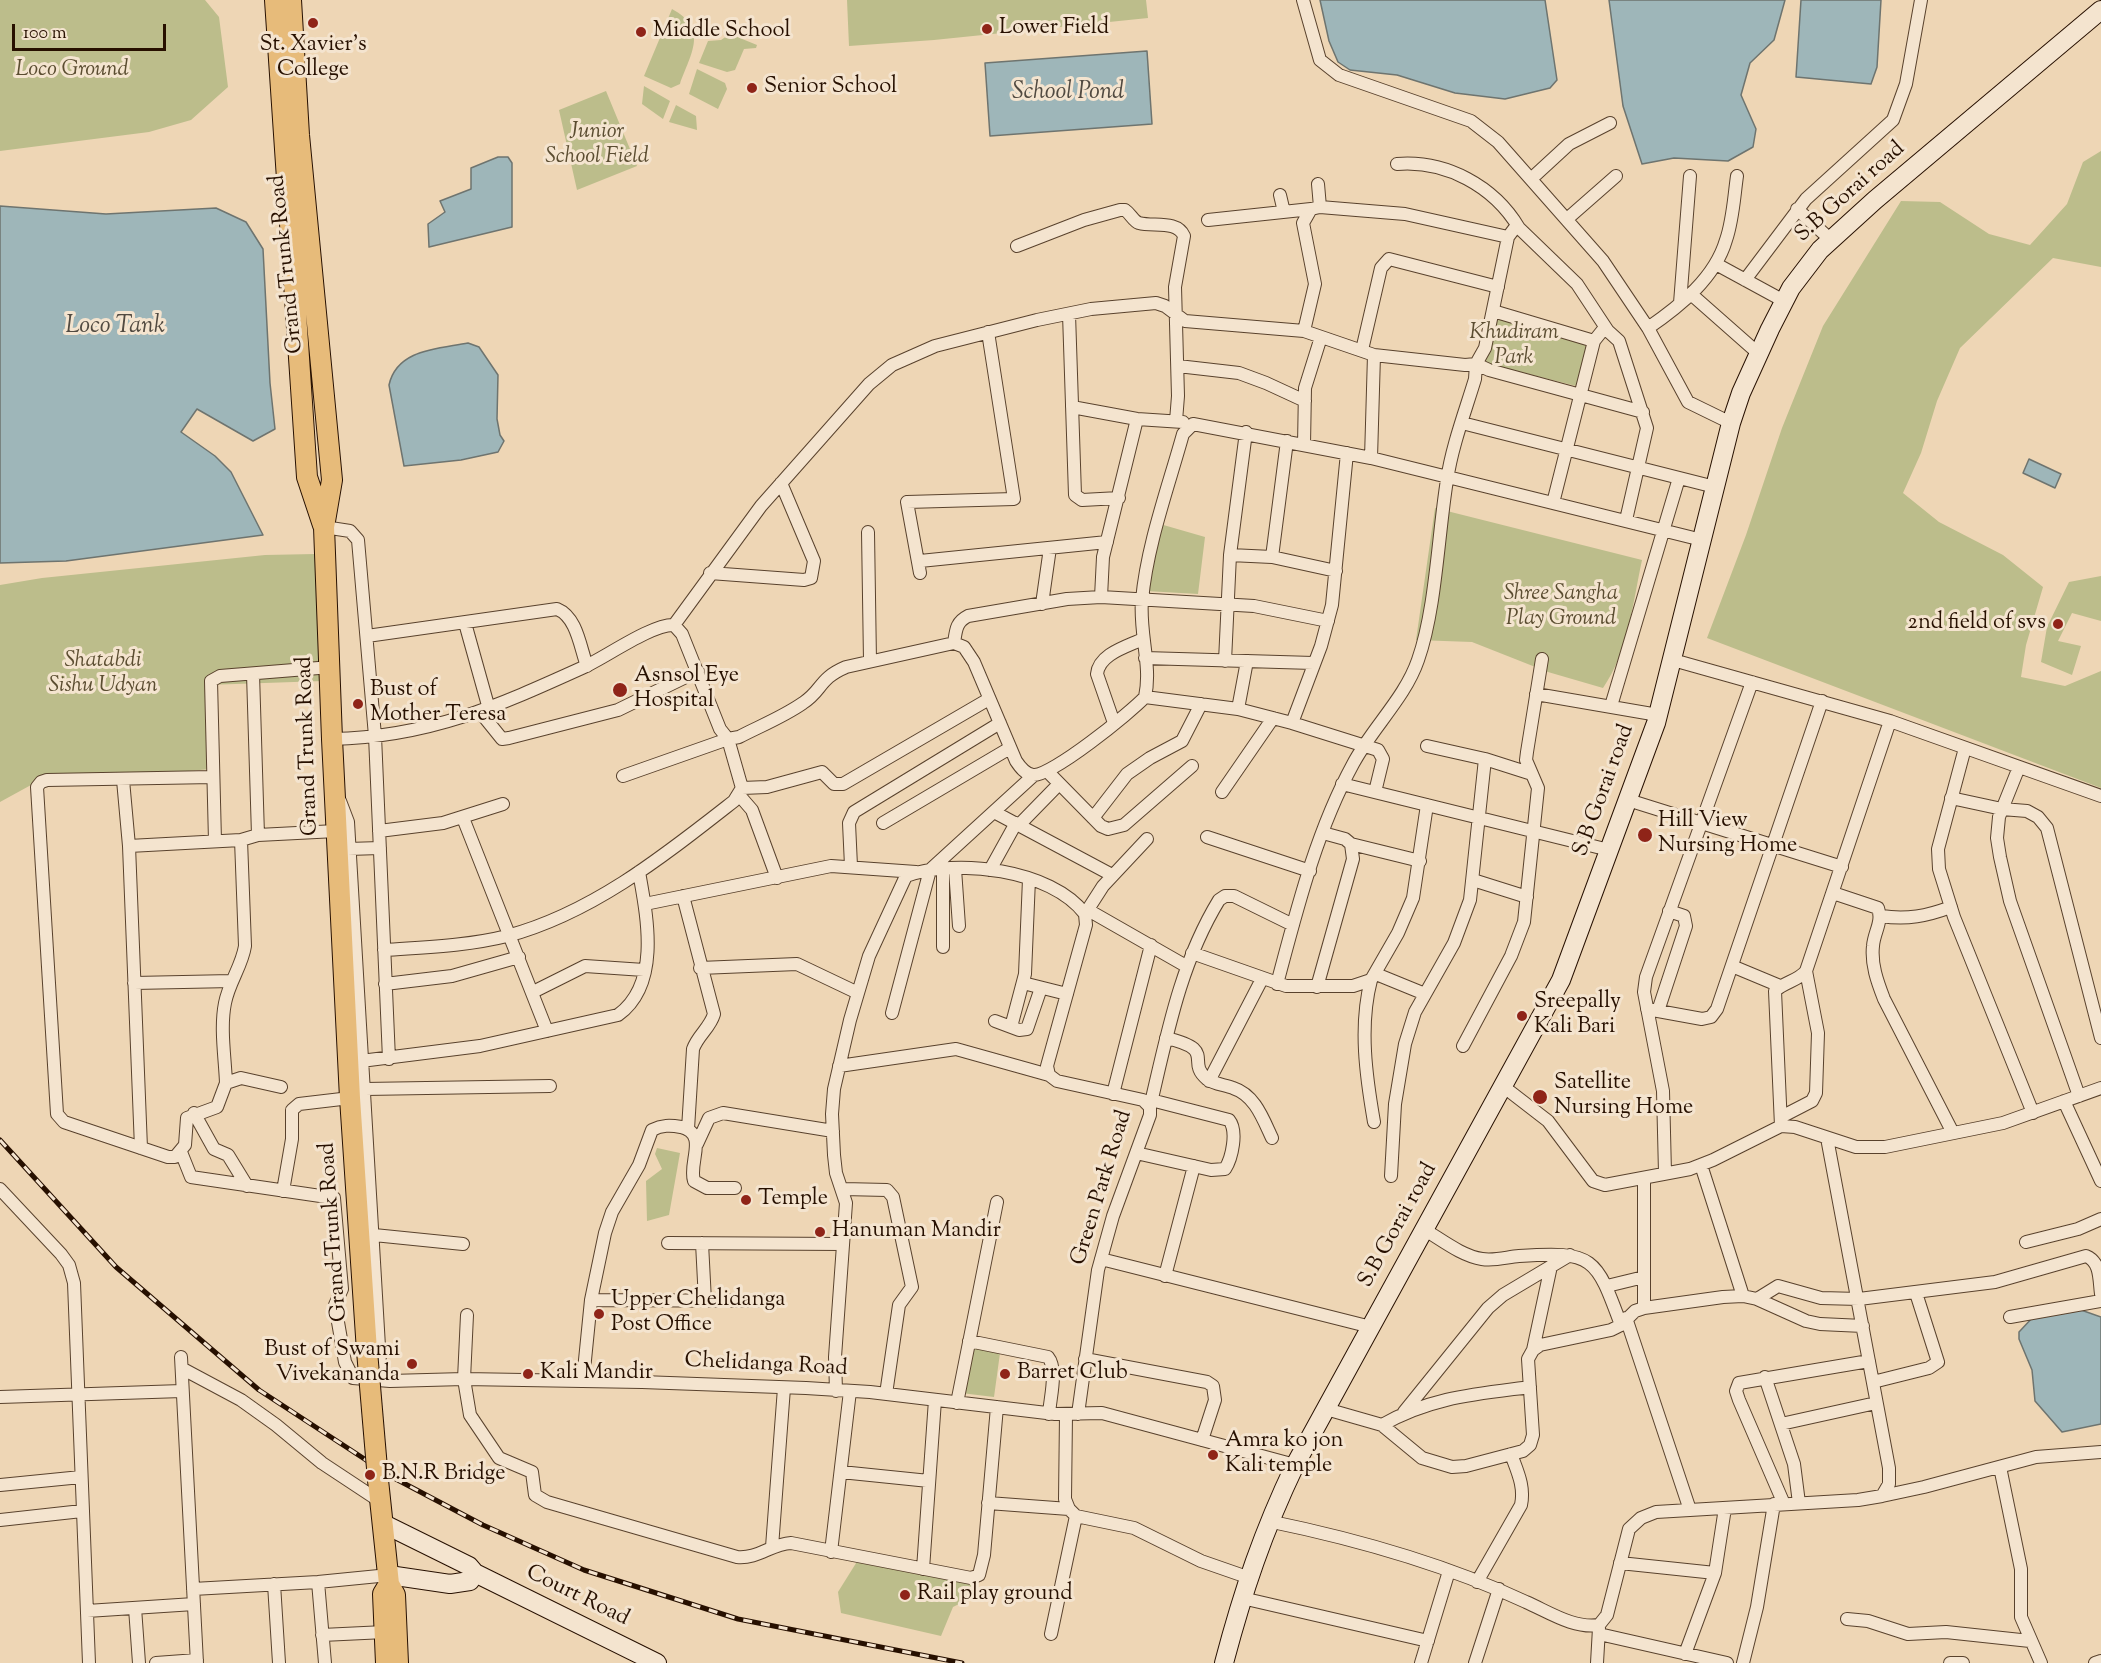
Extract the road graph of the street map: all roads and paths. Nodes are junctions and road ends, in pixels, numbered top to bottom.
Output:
1 (275, 0) edge
2 (291, 0) edge
3 (1303, 0) edge
4 (1921, 0) edge
5 (2101, 10) edge
6 (1610, 123) dead end
7 (1397, 164) dead end
8 (1616, 176) dead end
9 (1690, 176) dead end
10 (1737, 176) dead end
11 (1531, 179) junction
12 (1318, 184) dead end
13 (1280, 195) dead end
14 (1316, 208) junction
15 (1797, 209) junction
16 (1284, 212) junction
17 (1567, 219) junction
18 (1208, 220) dead end
19 (1519, 228) junction
20 (1508, 237) junction
21 (1831, 240) junction
22 (1017, 246) dead end
23 (1716, 264) junction
24 (1745, 280) junction
25 (1498, 287) junction
26 (1691, 294) junction
27 (1784, 301) junction
28 (1680, 303) junction
29 (1493, 311) junction
30 (1069, 314) junction
31 (1176, 315) junction
32 (1648, 328) junction
33 (1608, 331) junction
34 (988, 332) junction
35 (1304, 332) junction
36 (1321, 337) junction
37 (1594, 341) junction
38 (1368, 352) junction
39 (1759, 354) junction
40 (1476, 364) junction
41 (1178, 366) junction
42 (1582, 397) junction
43 (1305, 401) junction
44 (1072, 407) junction
45 (1643, 412) junction
46 (1137, 418) junction
47 (1176, 421) junction
48 (1462, 423) junction
49 (1731, 423) junction
50 (1193, 424) junction
51 (1246, 432) junction
52 (1287, 441) junction
53 (1304, 445) junction
54 (1567, 450) junction
55 (1347, 453) junction
56 (1371, 458) junction
57 (1639, 467) junction
58 (1447, 476) junction
59 (1679, 478) junction
60 (781, 483) junction
61 (1715, 487) junction
62 (1119, 498) junction
63 (1553, 502) junction
64 (1626, 520) junction
65 (324, 527) junction
66 (1665, 531) junction
67 (868, 532) dead end
68 (1702, 540) junction
69 (1107, 542) junction
70 (1050, 548) junction
71 (1230, 555) junction
72 (1272, 557) junction
73 (1336, 572) junction
74 (710, 573) junction
75 (1101, 597) junction
76 (1142, 601) junction
77 (1228, 603) junction
78 (1042, 604) junction
79 (1328, 621) junction
80 (465, 623) junction
81 (674, 625) junction
82 (367, 636) junction
83 (1143, 639) junction
84 (954, 643) junction
85 (1145, 658) junction
86 (1542, 659) dead end
87 (1673, 660) junction
88 (870, 661) junction
89 (1225, 661) junction
90 (1247, 661) junction
91 (1313, 663) junction
92 (331, 666) junction
93 (587, 666) junction
94 (698, 671) junction
95 (253, 674) junction
96 (1752, 682) junction
97 (1536, 694) junction
98 (1145, 697) junction
99 (990, 699) junction
100 (1822, 701) junction
101 (1201, 704) junction
102 (1611, 706) junction
103 (1238, 709) junction
104 (485, 711) junction
105 (1658, 715) junction
106 (1273, 718) junction
107 (1890, 721) junction
108 (1000, 723) junction
109 (1114, 723) junction
110 (1292, 723) junction
111 (375, 736) junction
112 (332, 739) junction
113 (728, 739) junction
114 (1364, 745) junction
115 (1427, 746) dead end
116 (1010, 748) junction
117 (1965, 748) junction
118 (1485, 759) junction
119 (1192, 766) dead end
120 (2019, 767) junction
121 (1047, 771) junction
122 (1532, 774) junction
123 (1034, 775) junction
124 (622, 776) dead end
125 (213, 777) junction
126 (123, 780) junction
127 (1059, 784) junction
128 (1342, 784) junction
129 (334, 786) junction
130 (740, 791) junction
131 (1222, 792) dead end
132 (1375, 792) junction
133 (2101, 796) edge
134 (1951, 798) junction
135 (1628, 800) junction
136 (503, 804) dead end
137 (1427, 805) junction
138 (2002, 809) junction
139 (994, 812) junction
140 (1478, 817) junction
141 (463, 818) junction
142 (1093, 818) junction
143 (883, 823) dead end
144 (1017, 824) junction
145 (1702, 824) junction
146 (336, 831) junction
147 (379, 831) junction
148 (1532, 831) junction
149 (1323, 833) junction
150 (258, 835) junction
151 (1207, 837) dead end
152 (1147, 839) dead end
153 (241, 840) junction
154 (215, 841) junction
155 (1351, 844) junction
156 (129, 846) junction
157 (1774, 846) junction
158 (380, 848) junction
159 (348, 849) junction
160 (1609, 850) junction
161 (1420, 861) junction
162 (851, 866) junction
163 (1842, 867) junction
164 (949, 869) junction
165 (990, 870) junction
166 (923, 871) junction
167 (1310, 871) junction
168 (639, 872) junction
169 (1112, 875) junction
170 (777, 878) junction
171 (1029, 879) junction
172 (1473, 880) junction
173 (1833, 893) junction
174 (683, 896) junction
175 (1527, 897) junction
176 (645, 904) junction
177 (1951, 907) junction
178 (1669, 911) junction
179 (1086, 912) junction
180 (1881, 916) junction
181 (959, 926) dead end
182 (1293, 926) junction
183 (508, 936) junction
184 (1151, 945) junction
185 (943, 946) dead end
186 (384, 950) junction
187 (1192, 953) junction
188 (519, 957) junction
189 (1186, 966) junction
190 (1732, 966) junction
191 (700, 968) junction
192 (644, 970) junction
193 (1806, 971) junction
194 (1373, 977) junction
195 (1262, 979) junction
196 (232, 981) junction
197 (134, 983) junction
198 (1023, 983) junction
199 (385, 984) junction
200 (1277, 984) junction
201 (1780, 986) junction
202 (1317, 987) junction
203 (1041, 988) junction
204 (533, 992) junction
205 (858, 993) junction
206 (1067, 994) junction
207 (1425, 994) junction
208 (1653, 1010) junction
209 (892, 1013) dead end
210 (995, 1021) dead end
211 (1011, 1027) junction
212 (548, 1031) junction
213 (1166, 1038) junction
214 (2101, 1038) edge
215 (1463, 1046) dead end
216 (389, 1059) junction
217 (362, 1060) junction
218 (839, 1066) junction
219 (1048, 1075) junction
220 (1209, 1081) junction
221 (226, 1083) junction
222 (550, 1086) dead end
223 (281, 1087) dead end
224 (1504, 1087) junction
225 (2101, 1088) edge
226 (357, 1093) junction
227 (1113, 1094) junction
228 (2079, 1096) junction
229 (2064, 1101) junction
230 (1151, 1103) junction
231 (194, 1113) junction
232 (2033, 1113) junction
233 (1374, 1122) dead end
234 (1781, 1122) junction
235 (688, 1130) junction
236 (833, 1131) junction
237 (1953, 1133) junction
238 (1272, 1138) dead end
239 (1827, 1138) junction
240 (697, 1144) junction
241 (141, 1148) junction
242 (182, 1152) junction
243 (1137, 1153) junction
244 (1701, 1165) junction
245 (1194, 1166) junction
246 (1665, 1173) junction
247 (1391, 1176) dead end
248 (1644, 1178) junction
249 (2101, 1181) edge
250 (247, 1186) junction
251 (735, 1188) dead end
252 (0, 1189) edge
253 (843, 1189) junction
254 (283, 1191) junction
255 (997, 1202) dead end
256 (2101, 1219) edge
257 (1425, 1230) junction
258 (374, 1235) junction
259 (2026, 1242) dead end
260 (668, 1243) dead end
261 (702, 1243) junction
262 (463, 1244) dead end
263 (843, 1244) junction
264 (1570, 1255) junction
265 (1101, 1259) junction
266 (1551, 1266) junction
267 (1165, 1276) junction
268 (1644, 1277) junction
269 (1607, 1286) junction
270 (1916, 1293) junction
271 (2101, 1294) edge
272 (1743, 1296) junction
273 (1757, 1299) junction
274 (1859, 1299) junction
275 (591, 1300) junction
276 (705, 1300) junction
277 (776, 1301) dead end
278 (2101, 1301) edge
279 (1644, 1308) junction
280 (467, 1315) dead end
281 (2010, 1317) dead end
282 (1624, 1321) junction
283 (1863, 1326) junction
284 (1371, 1327) junction
285 (969, 1341) junction
286 (1533, 1350) junction
287 (1085, 1359) junction
288 (1869, 1361) junction
289 (1765, 1377) junction
290 (464, 1379) junction
291 (583, 1380) junction
292 (386, 1381) junction
293 (1873, 1382) junction
294 (1530, 1387) junction
295 (784, 1388) junction
296 (182, 1391) junction
297 (836, 1391) junction
298 (850, 1391) junction
299 (78, 1392) junction
300 (886, 1394) junction
301 (0, 1397) edge
302 (935, 1400) junction
303 (957, 1402) junction
304 (1876, 1403) junction
305 (997, 1407) junction
306 (1326, 1409) junction
307 (1404, 1412) junction
308 (1048, 1414) junction
309 (1072, 1414) junction
310 (1781, 1424) junction
311 (1382, 1425) junction
312 (1202, 1440) junction
313 (2101, 1452) edge
314 (1511, 1454) junction
315 (1295, 1465) junction
316 (2000, 1467) junction
317 (841, 1472) junction
318 (81, 1477) junction
319 (929, 1481) junction
320 (0, 1485) edge
321 (380, 1491) junction
322 (1882, 1496) junction
323 (988, 1503) junction
324 (1799, 1503) junction
325 (1779, 1504) junction
326 (1725, 1508) junction
327 (1690, 1510) junction
328 (82, 1511) junction
329 (1073, 1513) junction
330 (0, 1520) edge
331 (1268, 1521) junction
332 (384, 1524) junction
333 (772, 1547) junction
334 (831, 1552) junction
335 (1620, 1563) junction
336 (923, 1569) junction
337 (1449, 1571) junction
338 (475, 1573) junction
339 (1715, 1573) junction
340 (1247, 1577) junction
341 (318, 1582) junction
342 (1478, 1582) junction
343 (274, 1584) junction
344 (387, 1585) junction
345 (193, 1589) junction
346 (1499, 1589) junction
347 (1242, 1598) junction
348 (194, 1604) junction
349 (135, 1608) junction
350 (87, 1611) junction
351 (1847, 1619) dead end
352 (1599, 1629) junction
353 (385, 1632) junction
354 (1051, 1634) dead end
355 (322, 1635) junction
356 (1428, 1641) junction
357 (2030, 1641) junction
358 (1685, 1654) junction
359 (197, 1661) edge
360 (2101, 1661) edge
361 (89, 1663) edge
362 (140, 1663) edge
363 (156, 1663) edge
364 (279, 1663) edge
365 (325, 1663) edge
366 (386, 1663) edge
367 (398, 1663) edge
368 (657, 1663) edge
369 (1224, 1663) edge
370 (1421, 1663) edge
371 (1475, 1663) edge
372 (1597, 1663) edge
373 (1727, 1663) edge
374 (1743, 1663) edge
375 (1950, 1663) edge
376 (1963, 1663) edge
377 (2041, 1663) edge
378 (2096, 1663) edge

1 - 65 main road
2 - 65 main road, Grand Trunk Road
3 - 11 street
4 - 15 street
5 - 21 street, S.B Gorai road
6 - 11 street
7 - 19 street
8 - 17 street
9 - 28 street
10 - 23 street
11 - 17 street
12 - 14 street
13 - 16 street
14 - 16 street
14 - 20 street
14 - 35 street
15 - 21 street
15 - 24 street
16 - 18 street
17 - 32 street
19 - 20 street
19 - 33 street
20 - 25 street
21 - 27 street, S.B Gorai road
22 - 31 street
23 - 24 street
23 - 26 street
24 - 27 street
25 - 29 street
25 - 38 street
26 - 28 street
26 - 39 street
27 - 39 street, S.B Gorai road
28 - 32 street
29 - 37 street
29 - 40 street
30 - 31 street
30 - 34 street
30 - 44 street
31 - 35 street
31 - 41 street
32 - 49 street
33 - 37 street
33 - 45 street
34 - 60 street
34 - 70 street
35 - 36 street
36 - 38 street
36 - 43 street
37 - 42 street
38 - 40 street
38 - 56 street
39 - 49 street, S.B Gorai road
40 - 42 street
40 - 48 street
41 - 43 street
41 - 47 street
42 - 45 street
42 - 54 street
43 - 53 street
44 - 46 street
44 - 62 street
45 - 57 street
46 - 47 street
46 - 62 street
47 - 50 street
48 - 54 street
48 - 58 street
49 - 61 street, S.B Gorai road
50 - 51 street
50 - 76 street
51 - 52 street
51 - 71 street
52 - 53 street
52 - 72 street
53 - 55 street
54 - 57 street
54 - 63 street
55 - 56 street
55 - 73 street
56 - 58 street
57 - 59 street
57 - 64 street
58 - 63 street
58 - 114 street
59 - 61 street
59 - 66 street
60 - 74 street
60 - 74 street
61 - 68 street, S.B Gorai road
62 - 69 street
63 - 64 street
64 - 66 street
65 - 82 street
65 - 92 main road, Grand Trunk Road
66 - 68 street
66 - 102 street
67 - 88 street
68 - 87 street, S.B Gorai road
69 - 70 street
69 - 75 street
70 - 78 street
71 - 72 street
71 - 77 street
72 - 73 street
73 - 79 street
74 - 81 street
75 - 76 street
75 - 78 street
76 - 77 street
76 - 83 street
77 - 79 street
77 - 89 street
78 - 84 street
79 - 91 street
80 - 82 street
80 - 93 street
80 - 104 street
81 - 93 street
81 - 94 street
82 - 111 street
83 - 85 street
83 - 109 street
84 - 88 street
84 - 99 street
85 - 89 street
85 - 98 street
86 - 97 street
87 - 96 street
87 - 105 street, S.B Gorai road
88 - 113 street
89 - 90 street
90 - 91 street
90 - 103 street
91 - 110 street
92 - 95 street
92 - 112 main road, Grand Trunk Road
93 - 104 street
94 - 104 street
94 - 113 street
95 - 125 street
95 - 150 street
96 - 100 street
96 - 145 street
97 - 102 street
97 - 122 street
98 - 101 street
98 - 109 street
99 - 108 street
99 - 130 street
100 - 107 street
100 - 157 street
101 - 103 street
101 - 142 street
102 - 105 street
103 - 106 street
104 - 111 street
105 - 135 street, S.B Gorai road
106 - 110 street
106 - 131 street
107 - 117 street
107 - 163 street
108 - 116 street
108 - 162 street
109 - 121 street
110 - 114 street
111 - 112 street
111 - 147 street
112 - 129 main road, Grand Trunk Road
113 - 124 street
113 - 130 street
114 - 128 street
114 - 132 street
115 - 118 street
116 - 123 street
116 - 143 street
117 - 120 street
117 - 134 street
118 - 122 street
118 - 140 street
119 - 142 street
120 - 133 street
120 - 138 street
121 - 123 street
121 - 127 street
122 - 148 street
123 - 139 street
125 - 126 street
125 - 154 street
126 - 156 street
126 - 241 street
127 - 142 street
127 - 144 street
128 - 132 street
128 - 149 street
129 - 146 main road, Grand Trunk Road
129 - 159 street
130 - 168 street
130 - 170 street
132 - 137 street
134 - 138 street
134 - 177 street
135 - 145 street
135 - 160 street, S.B Gorai road
136 - 141 street
137 - 140 street
137 - 161 street
138 - 214 street
138 - 228 street
139 - 144 street
139 - 166 street
140 - 148 street
140 - 172 street
141 - 147 street
141 - 183 street
144 - 165 street
144 - 169 street
145 - 157 street
145 - 178 street
146 - 150 street
146 - 226 main road, Grand Trunk Road
147 - 158 street
148 - 160 street
148 - 175 street
149 - 155 street
149 - 167 street
150 - 153 street
151 - 167 street
152 - 169 street
153 - 154 street
153 - 196 street
154 - 156 street
155 - 161 street
155 - 202 street
156 - 197 street
157 - 163 street
157 - 190 street
158 - 159 street
158 - 186 street
159 - 217 street
160 - 224 street, S.B Gorai road
161 - 194 street
162 - 166 street
162 - 170 street
163 - 173 street
164 - 165 street
164 - 166 street
164 - 181 street
164 - 185 street
165 - 171 street
166 - 205 street
166 - 209 street
167 - 182 street
168 - 176 street
168 - 183 street
169 - 179 street
170 - 174 street
171 - 179 street
171 - 198 street
172 - 175 street
172 - 207 street
173 - 180 street
173 - 193 street
174 - 176 street
174 - 191 street
175 - 215 street
176 - 192 street
177 - 180 street
177 - 232 street
178 - 208 street
178 - 208 street
179 - 184 street
179 - 206 street
180 - 237 street
182 - 187 street
182 - 200 street
183 - 186 street
183 - 188 street
184 - 189 street
184 - 227 street
186 - 199 street
187 - 189 street
187 - 195 street
188 - 199 street
188 - 204 street
189 - 213 street
190 - 201 street
190 - 208 street
191 - 205 street
191 - 235 street
192 - 204 street
192 - 212 street
193 - 201 street
193 - 234 street
194 - 202 street
194 - 207 street
194 - 233 street
195 - 200 street
195 - 220 street
196 - 197 street
196 - 221 street
197 - 241 street
198 - 203 street
198 - 211 street
199 - 216 street
200 - 202 street
201 - 234 street
203 - 206 street
203 - 211 street
204 - 212 street
205 - 218 street
206 - 219 street
207 - 247 street
208 - 246 street
210 - 211 street
212 - 216 street
213 - 220 street
213 - 230 street
216 - 217 street
217 - 226 street
218 - 219 street, Green Park Road
218 - 236 street
219 - 227 street, Green Park Road
220 - 238 street
221 - 223 street
221 - 231 street
222 - 226 street
224 - 248 street
224 - 257 street, S.B Gorai road
225 - 228 street
226 - 254 street
226 - 258 street
226 - 321 main road, Grand Trunk Road, bridge
227 - 230 street, Green Park Road
228 - 229 street
229 - 232 street
229 - 249 street
230 - 243 street, Green Park Road
230 - 245 street
231 - 242 street
231 - 250 street
232 - 237 street
234 - 239 street
234 - 244 street
235 - 240 street
235 - 275 street
236 - 240 street
236 - 253 street
237 - 239 street
239 - 274 street
240 - 251 street
241 - 242 street
242 - 250 street
243 - 245 street
243 - 265 street, Green Park Road
244 - 246 street
244 - 272 street
245 - 267 street
246 - 248 street
248 - 268 street
250 - 254 street
252 - 299 street
253 - 263 street
253 - 300 street
254 - 292 street, Chelidanga Road
255 - 285 street
256 - 259 street
257 - 264 street
257 - 284 street, S.B Gorai road
258 - 262 street
258 - 292 street
260 - 261 street
261 - 263 street
261 - 276 street
263 - 297 street
264 - 266 street
264 - 269 street
265 - 267 street
265 - 287 street, Green Park Road
266 - 286 street
266 - 307 street
267 - 284 street
268 - 269 street
268 - 279 street
269 - 282 street
270 - 271 street
270 - 274 street
270 - 293 street
272 - 273 street
272 - 279 street
273 - 274 street
273 - 283 street
274 - 283 street
275 - 276 street
275 - 291 street
276 - 277 street
278 - 281 street
279 - 282 street
280 - 290 street
282 - 286 street
282 - 327 street
283 - 288 street
284 - 306 street, S.B Gorai road
285 - 303 street
285 - 308 street
286 - 294 street
287 - 309 street, Green Park Road
287 - 312 street
288 - 289 street
288 - 293 street
289 - 310 street
289 - 325 street
290 - 291 street, Chelidanga Road
290 - 292 street, Chelidanga Road
290 - 333 street
291 - 295 street, Chelidanga Road
293 - 304 street
294 - 307 street
294 - 314 street
295 - 297 street, Chelidanga Road
295 - 333 street
296 - 299 street
296 - 321 street
296 - 345 street
297 - 298 street, Chelidanga Road
298 - 300 street, Chelidanga Road
298 - 317 street
299 - 301 street
299 - 318 street
300 - 302 street, Chelidanga Road
302 - 303 street, Chelidanga Road
302 - 319 street
303 - 305 street, Chelidanga Road
304 - 310 street
304 - 322 street
305 - 308 street, Chelidanga Road
305 - 323 street
306 - 311 street
306 - 315 street, S.B Gorai road
307 - 311 street
308 - 309 street, Chelidanga Road
309 - 312 street, Chelidanga Road
309 - 329 street
310 - 324 street
311 - 314 street
312 - 315 street, Chelidanga Road
313 - 316 street
314 - 342 street
315 - 331 street, S.B Gorai road
316 - 322 street
316 - 357 street
317 - 319 street
317 - 334 street
318 - 320 street
318 - 328 street
319 - 336 street
321 - 332 main road, Grand Trunk Road
322 - 324 street
323 - 329 street
323 - 336 street
324 - 325 street
325 - 326 street
325 - 374 street
326 - 327 street
326 - 339 street
327 - 335 street
328 - 330 street
328 - 350 street
329 - 340 street
329 - 354 street
331 - 337 street
331 - 340 street, S.B Gorai road
332 - 338 street, Court Road
332 - 344 main road, Grand Trunk Road
333 - 334 street
334 - 336 street
335 - 339 street
335 - 352 street
337 - 342 street
337 - 356 street
338 - 344 street
338 - 368 street, Court Road
339 - 358 street
340 - 347 street, S.B Gorai road
341 - 343 street
341 - 344 street
341 - 355 street
342 - 346 street
343 - 345 street
343 - 364 street
344 - 353 main road
344 - 367 main road
345 - 348 street
346 - 352 street
346 - 371 street
347 - 356 street
347 - 369 street, S.B Gorai road
348 - 349 street
348 - 359 street
349 - 350 street
349 - 362 street
350 - 361 street
351 - 357 street
352 - 358 street
352 - 372 street
353 - 355 street
353 - 366 main road
355 - 365 street
356 - 370 street
357 - 377 street
358 - 373 street
359 - 363 street
360 - 378 street
375 - 376 street

